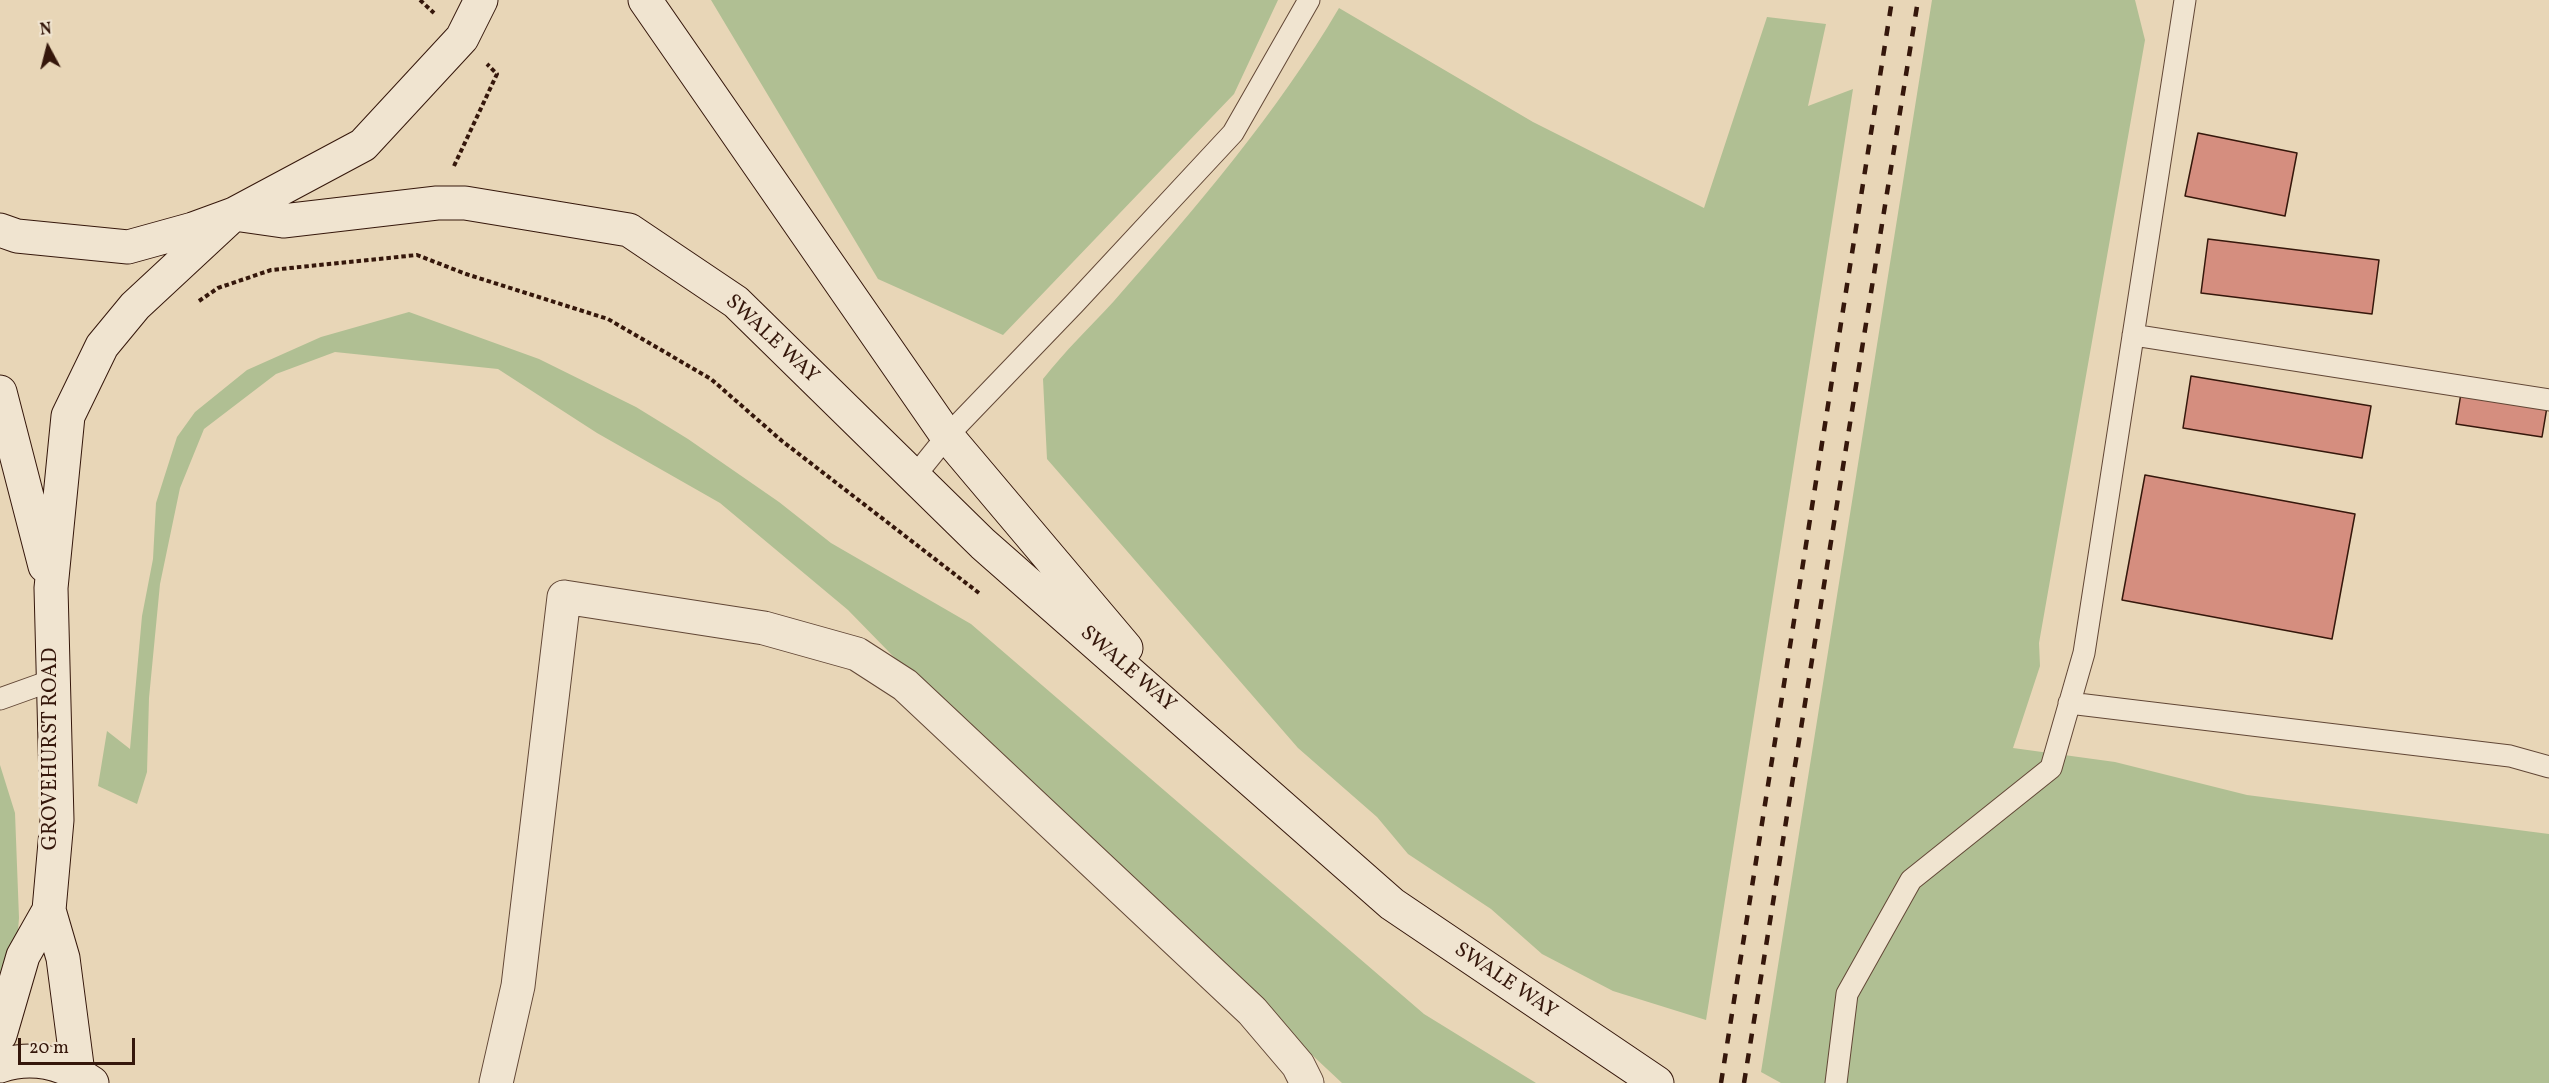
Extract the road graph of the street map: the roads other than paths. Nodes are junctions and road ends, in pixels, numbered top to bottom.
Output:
1 (481, 0) edge
2 (645, 0) edge
3 (1309, 0) edge
4 (2185, 0) edge
5 (234, 214) junction
6 (0, 230) edge
7 (2133, 335) junction
8 (0, 392) edge
9 (2549, 400) edge
10 (947, 436) junction
11 (914, 477) junction
12 (51, 588) junction
13 (53, 680) junction
14 (0, 699) edge
15 (2069, 703) junction
16 (1197, 731) junction
17 (2549, 767) edge
18 (49, 910) junction
19 (0, 1035) edge
20 (0, 1066) edge
21 (85, 1078) edge
22 (1654, 1082) edge
23 (496, 1083) edge
24 (1307, 1083) edge
25 (1836, 1083) edge

1 - 5 main road
2 - 10 main road, SWALE WAY
3 - 10 lane
4 - 7 lane
5 - 6 main road
5 - 11 main road, SWALE WAY
5 - 12 main road
7 - 9 lane
7 - 15 lane
8 - 12 main road
10 - 11 lane
10 - 16 main road, SWALE WAY
11 - 16 main road, SWALE WAY
12 - 13 main road, GROVEHURST ROAD
13 - 14 lane
13 - 18 main road, GROVEHURST ROAD
15 - 17 lane
15 - 25 lane
16 - 22 main road, SWALE WAY
18 - 19 main road, GROVEHURST ROAD
18 - 21 main road, GROVEHURST ROAD
20 - 21 main road
23 - 24 main road

